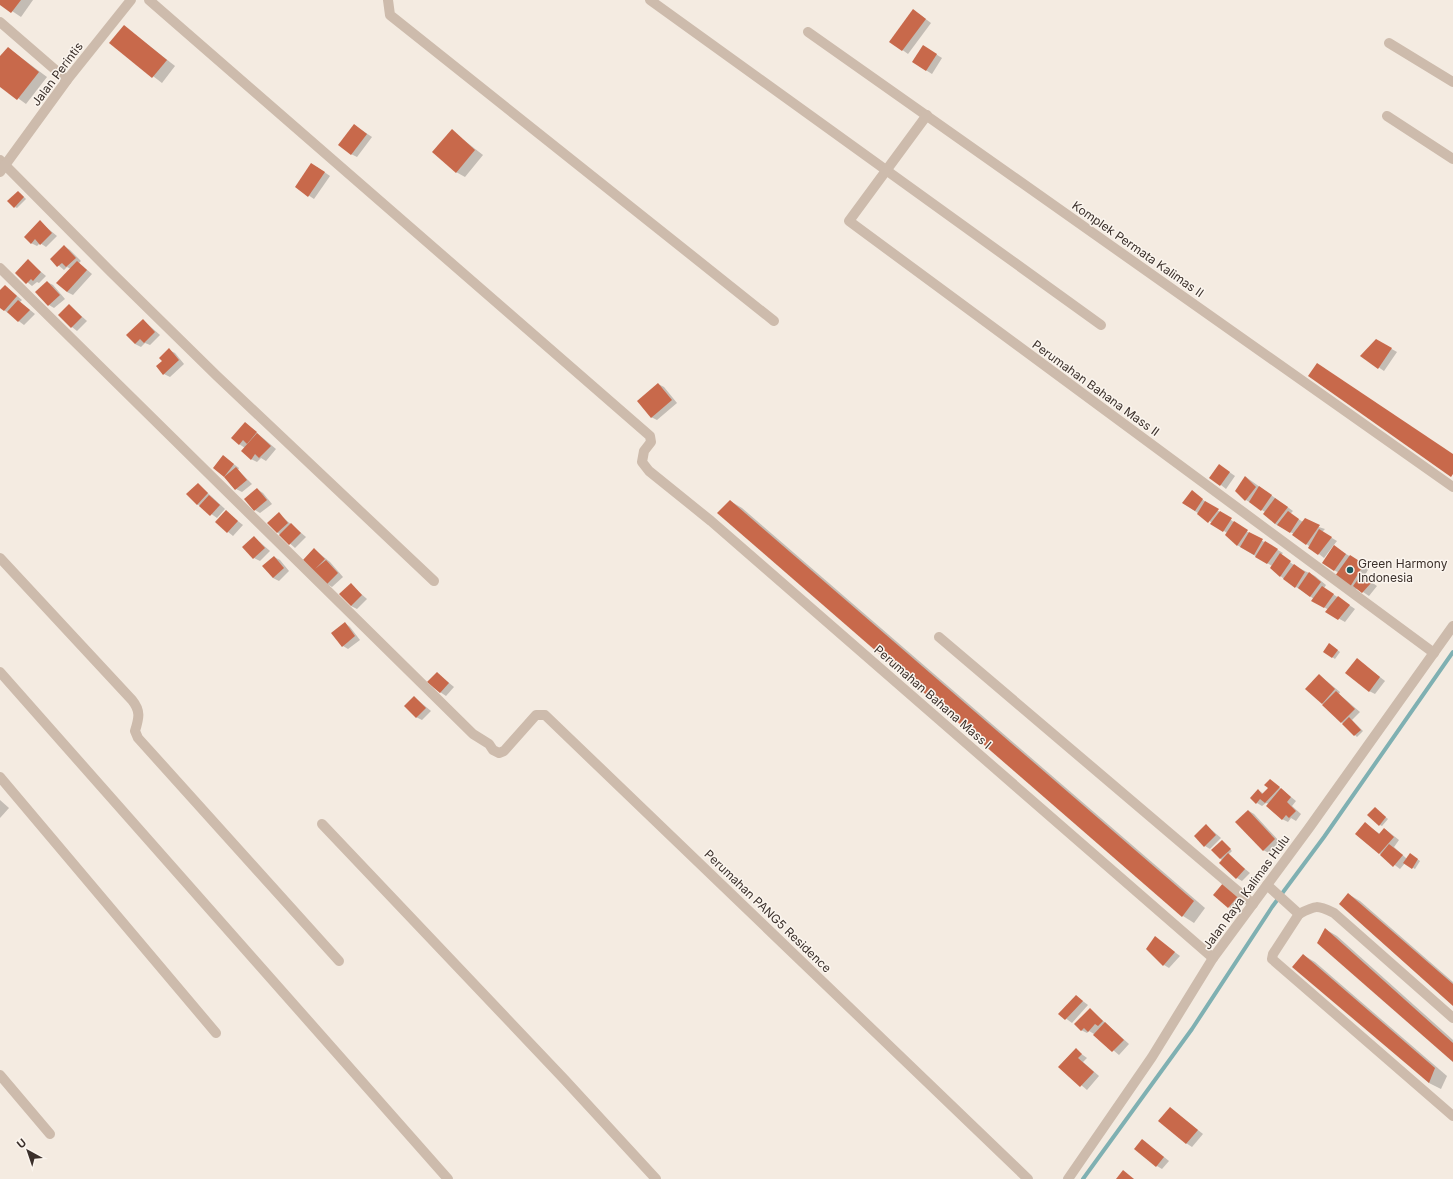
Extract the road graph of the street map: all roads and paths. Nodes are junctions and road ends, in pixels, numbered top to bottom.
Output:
1 (131, 0) edge
2 (149, 0) edge
3 (388, 0) edge
4 (650, 0) edge
5 (0, 22) edge
6 (808, 32) dead end
7 (1389, 43) dead end
8 (67, 80) junction
9 (1453, 82) edge
10 (927, 116) junction
11 (1387, 116) dead end
12 (1453, 159) edge
13 (2, 165) edge
14 (886, 170) junction
15 (0, 268) edge
16 (774, 321) dead end
17 (1101, 325) dead end
18 (1453, 487) edge
19 (0, 558) edge
20 (434, 581) dead end
21 (1453, 626) edge
22 (939, 637) dead end
23 (1434, 653) junction
24 (0, 672) edge
25 (0, 777) edge
26 (322, 824) dead end
27 (1267, 885) junction
28 (1253, 904) junction
29 (1299, 914) junction
30 (1213, 958) junction
31 (339, 961) dead end
32 (1453, 1018) edge
33 (216, 1033) dead end
34 (0, 1075) edge
35 (1453, 1116) edge
36 (50, 1134) dead end
37 (448, 1179) edge
38 (656, 1179) edge
39 (1028, 1179) edge
40 (1068, 1179) edge

1 - 8 street, Jalan Perintis
2 - 30 street, Perumahan Bahana Mass I
3 - 16 street
4 - 14 street
5 - 8 street
6 - 10 street, Komplek Permata Kalimas II
7 - 9 street
8 - 13 street, Jalan Perintis
10 - 14 street, Perumahan Bahana Mass II
10 - 18 street, Komplek Permata Kalimas II
11 - 12 street
13 - 20 street
14 - 17 street
14 - 23 street, Perumahan Bahana Mass II
15 - 39 street, Perumahan PANG5 Residence
19 - 31 street
21 - 23 street, Jalan Raya Kalimas Hulu
22 - 28 street
23 - 27 street, Jalan Raya Kalimas Hulu
24 - 37 street
25 - 33 street
26 - 38 street
27 - 28 street, Jalan Raya Kalimas Hulu
27 - 29 street
28 - 30 street, Jalan Raya Kalimas Hulu
29 - 32 street
29 - 35 street
30 - 40 street, Jalan Raya Kalimas Hulu
34 - 36 street

